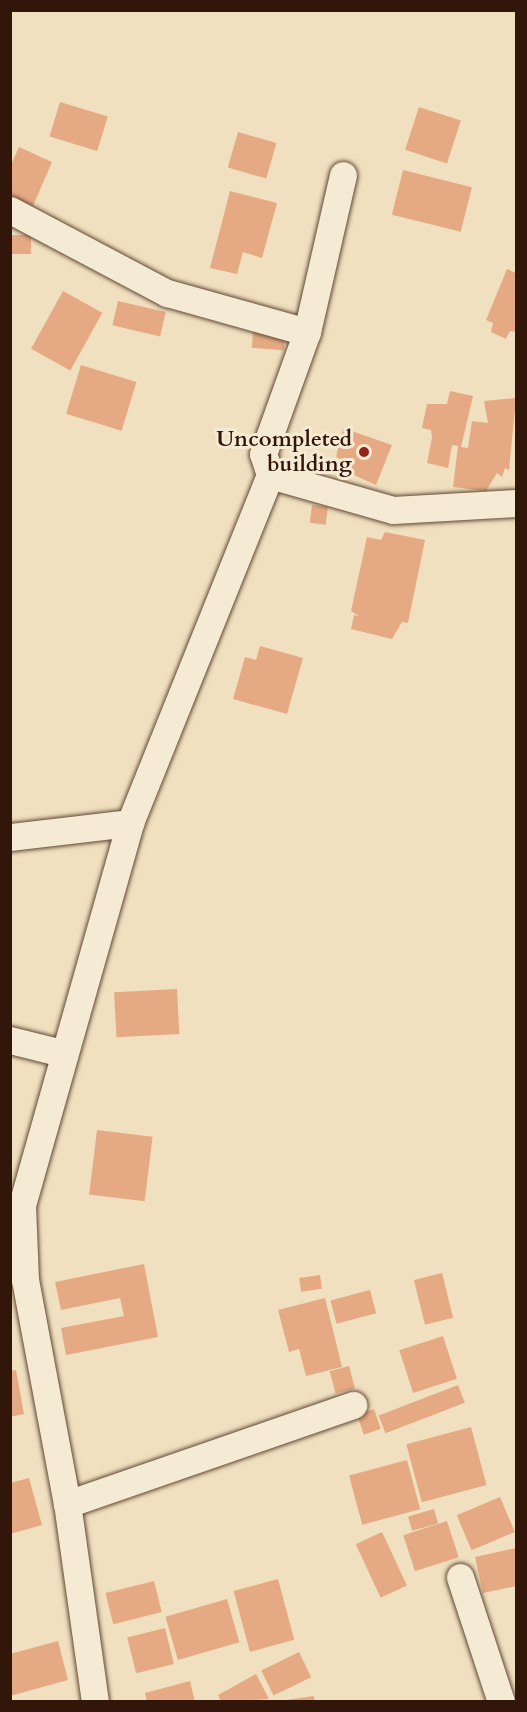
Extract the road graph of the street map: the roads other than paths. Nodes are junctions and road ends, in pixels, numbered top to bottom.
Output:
1 (343, 175) dead end
2 (10, 210) edge
3 (307, 332) junction
4 (270, 475) junction
5 (516, 503) edge
6 (130, 823) junction
7 (10, 837) edge
8 (10, 1040) edge
9 (62, 1053) junction
10 (16, 1207) edge
11 (353, 1405) dead end
12 (67, 1504) junction
13 (460, 1577) dead end
14 (95, 1701) edge
15 (501, 1701) edge

1 - 3 street
2 - 3 street
3 - 4 street
4 - 5 street
4 - 6 street
6 - 7 street
6 - 9 street
8 - 9 street
9 - 10 street
10 - 12 street
11 - 12 street
12 - 14 street
13 - 15 street

